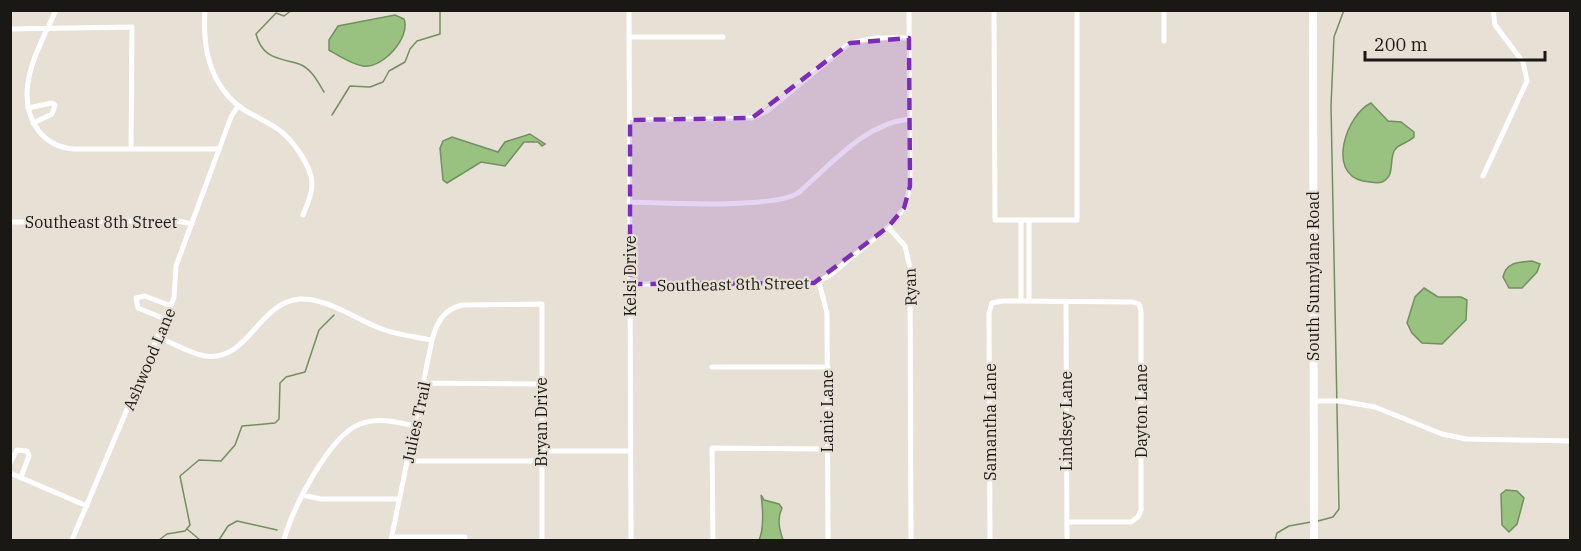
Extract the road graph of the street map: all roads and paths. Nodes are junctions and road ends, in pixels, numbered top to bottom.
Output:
1 (56, 10) edge
2 (205, 10) edge
3 (629, 10) edge
4 (909, 10) edge
5 (994, 10) edge
6 (1077, 10) edge
7 (1164, 10) edge
8 (1313, 10) edge
9 (1493, 10) edge
10 (10, 29) edge
11 (46, 29) junction
12 (629, 37) junction
13 (723, 37) dead end
14 (909, 38) junction
15 (1164, 40) dead end
16 (238, 106) junction
17 (28, 108) junction
18 (909, 119) junction
19 (630, 120) junction
20 (33, 123) junction
21 (131, 149) junction
22 (219, 149) junction
23 (1483, 176) dead end
24 (629, 202) junction
25 (303, 215) dead end
26 (1021, 220) junction
27 (1029, 220) junction
28 (10, 222) edge
29 (192, 224) junction
30 (888, 226) junction
31 (819, 282) junction
32 (630, 284) junction
33 (1021, 301) junction
34 (1029, 301) junction
35 (1066, 301) junction
36 (542, 304) joint
37 (171, 306) junction
38 (165, 320) junction
39 (158, 337) junction
40 (432, 340) junction
41 (712, 367) dead end
42 (828, 367) junction
43 (424, 383) junction
44 (540, 384) junction
45 (1313, 401) junction
46 (415, 426) junction
47 (1570, 441) edge
48 (827, 449) junction
49 (542, 451) junction
50 (630, 451) junction
51 (408, 461) junction
52 (541, 461) junction
53 (10, 464) edge
54 (10, 473) edge
55 (21, 477) junction
56 (302, 495) junction
57 (399, 498) junction
58 (87, 506) junction
59 (1067, 522) junction
60 (465, 537) dead end
61 (391, 538) edge
62 (72, 540) edge
63 (284, 540) edge
64 (542, 540) edge
65 (631, 540) edge
66 (713, 540) edge
67 (828, 540) edge
68 (911, 540) edge
69 (990, 540) edge
70 (1067, 540) edge
71 (1314, 540) edge

1 - 11 street
2 - 16 street
3 - 12 street, Kelsi Drive
4 - 14 street
5 - 26 street
6 - 27 street
7 - 15 street
8 - 45 street, South Sunnylane Road
9 - 23 street
10 - 11 street
11 - 17 street
11 - 21 street
12 - 13 street
12 - 19 street, Kelsi Drive
14 - 18 street
14 - 19 street
16 - 22 street, Ashwood Lane
16 - 25 street
17 - 20 street
17 - 20 street
18 - 24 street
18 - 30 street
19 - 24 street, Kelsi Drive
20 - 21 street
21 - 22 street
22 - 29 street, Ashwood Lane
24 - 32 street, Kelsi Drive
26 - 27 street
26 - 33 street
27 - 34 street
28 - 29 street, Southeast 8th Street
29 - 37 street, Ashwood Lane
30 - 31 street, Southeast 8th Street
30 - 68 street, Ryan
31 - 32 street, Southeast 8th Street
31 - 42 street, Lanie Lane
32 - 50 street, Kelsi Drive
33 - 34 street
33 - 69 street, Samantha Lane
34 - 35 street
35 - 59 street, Lindsey Lane
35 - 59 street, Dayton Lane
36 - 40 street, Julies Trail
36 - 44 street, Bryan Drive
37 - 38 street, Ashwood Lane
37 - 38 street
38 - 39 street, Ashwood Lane
39 - 40 street
39 - 58 street, Ashwood Lane
40 - 43 street, Julies Trail
41 - 42 street
42 - 48 street, Lanie Lane
43 - 44 street
43 - 46 street, Julies Trail
44 - 49 street, Bryan Drive
45 - 47 street
45 - 71 street, South Sunnylane Road
46 - 51 street, Julies Trail
46 - 56 street
48 - 66 street
48 - 67 street, Lanie Lane
49 - 50 street
49 - 52 street, Bryan Drive
50 - 65 street, Kelsi Drive
51 - 52 street
51 - 57 street, Julies Trail
52 - 64 street, Bryan Drive
53 - 55 street
54 - 55 street
55 - 58 street
56 - 57 street
56 - 63 street
57 - 61 street, Julies Trail
58 - 62 street, Ashwood Lane
59 - 70 street, Lindsey Lane
60 - 61 street

